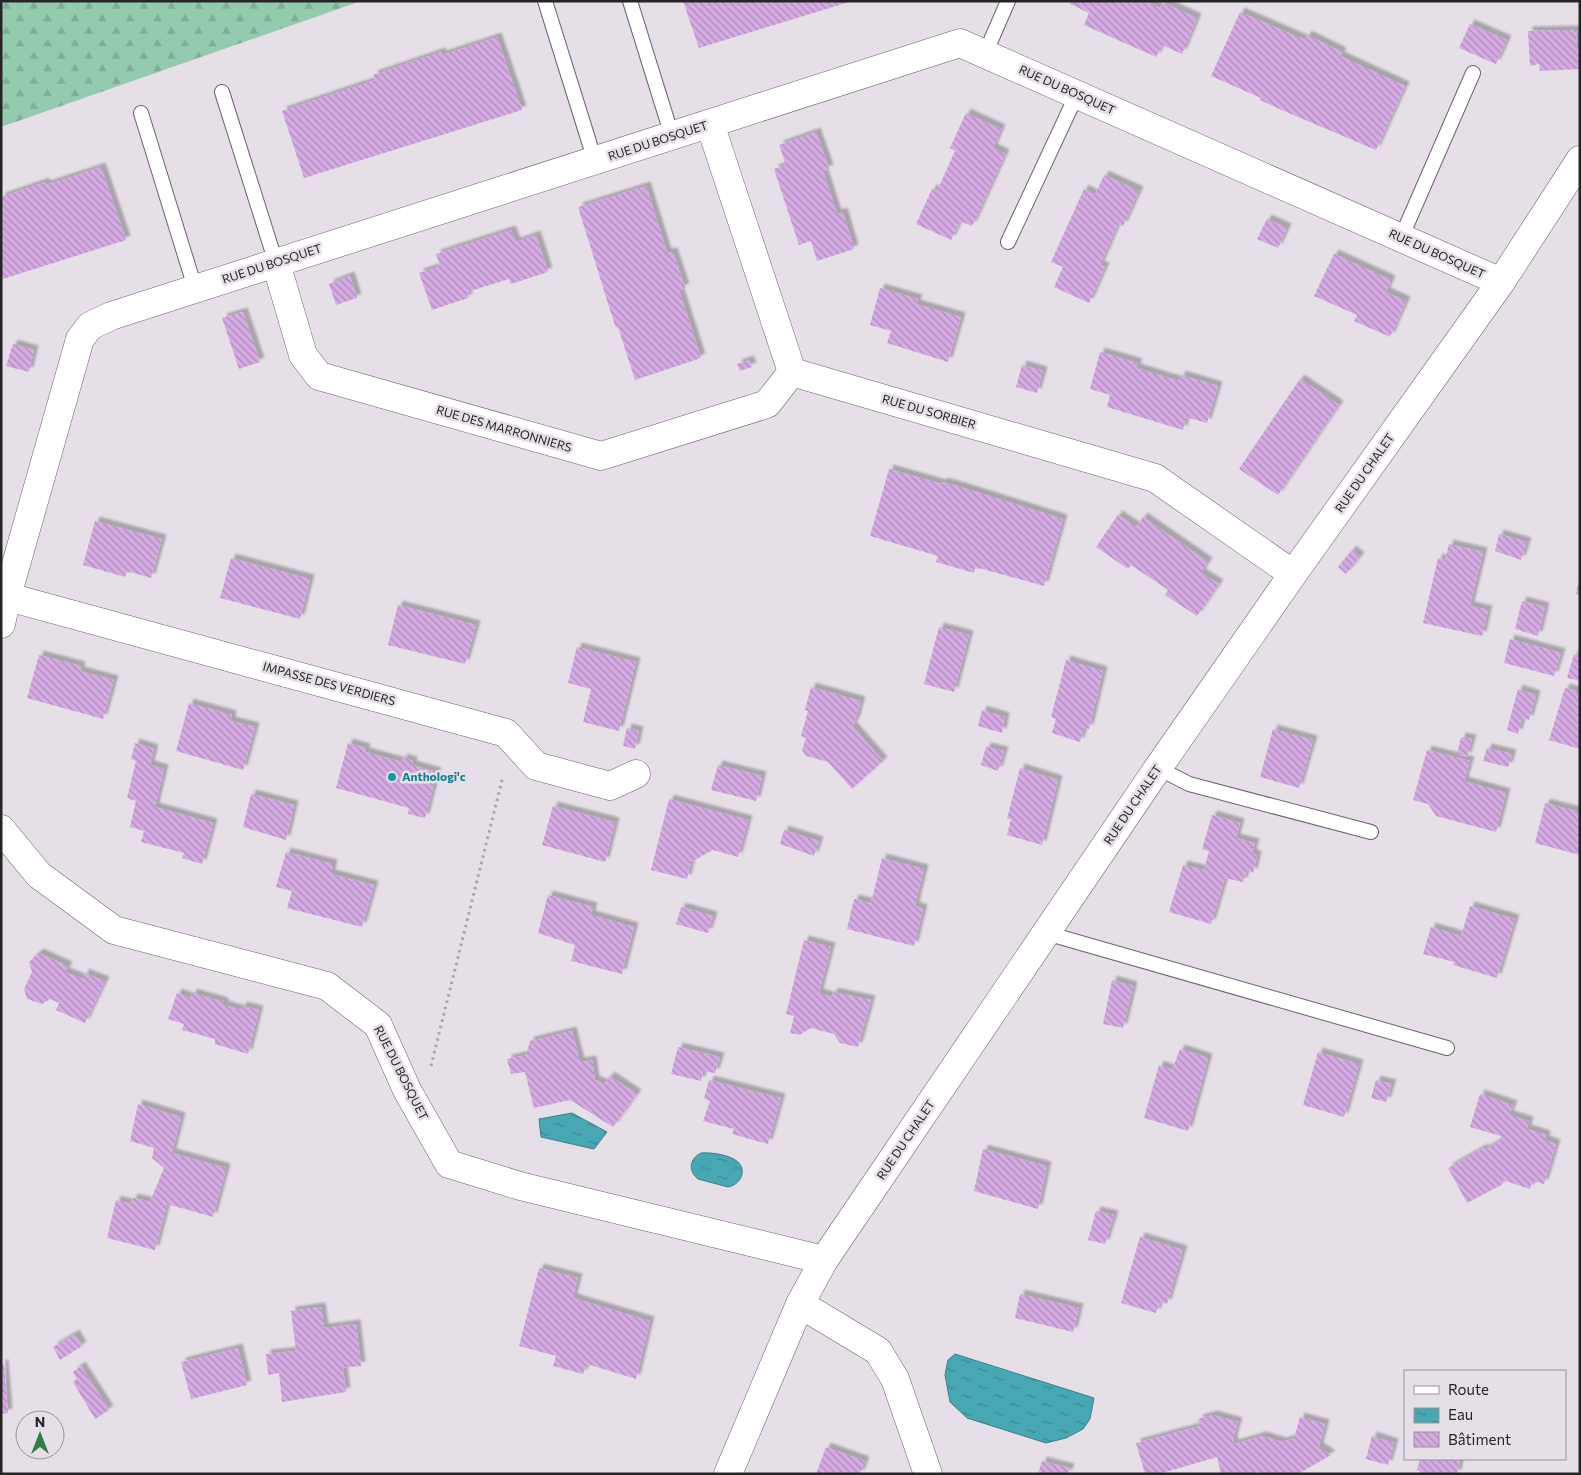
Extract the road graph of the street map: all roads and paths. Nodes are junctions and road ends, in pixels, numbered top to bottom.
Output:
1 (545, 1) edge
2 (630, 1) edge
3 (1008, 1) edge
4 (985, 54) junction
5 (1473, 73) dead end
6 (222, 92) dead end
7 (1077, 94) junction
8 (140, 113) dead end
9 (710, 124) junction
10 (672, 136) junction
11 (1580, 160) edge
12 (594, 161) junction
13 (1401, 238) junction
14 (1008, 242) dead end
15 (276, 263) junction
16 (1500, 282) junction
17 (195, 288) junction
18 (792, 372) junction
19 (1293, 574) junction
20 (4, 596) edge
21 (1, 624) edge
22 (512, 739) junction
23 (1158, 768) junction
24 (636, 774) dead end
25 (1, 830) edge
26 (1371, 832) dead end
27 (1046, 933) junction
28 (1447, 1048) dead end
29 (420, 1113) junction
30 (824, 1260) junction
31 (800, 1304) junction
32 (728, 1474) edge
33 (928, 1474) edge

1 - 12 lane
2 - 10 lane
3 - 4 lane
4 - 7 street, RUE DU BOSQUET
4 - 9 street, RUE DU BOSQUET
5 - 13 lane
6 - 15 lane
7 - 13 street, RUE DU BOSQUET
7 - 14 lane
8 - 17 lane
9 - 10 street, RUE DU BOSQUET
9 - 18 street
10 - 12 street, RUE DU BOSQUET
11 - 16 street, RUE DU CHALET
12 - 15 street, RUE DU BOSQUET
13 - 16 street, RUE DU BOSQUET
15 - 17 street, RUE DU BOSQUET
15 - 18 street, RUE DES MARRONNIERS
16 - 19 street, RUE DU CHALET
17 - 20 street, RUE DU BOSQUET
18 - 19 street, RUE DU SORBIER
19 - 23 street, RUE DU CHALET
20 - 21 street, RUE DU BOSQUET
20 - 22 street, IMPASSE DES VERDIERS
22 - 24 street, IMPASSE DES VERDIERS
22 - 29 path
23 - 26 lane
23 - 27 street, RUE DU CHALET
25 - 29 street, RUE DU BOSQUET
27 - 28 lane
27 - 30 street, RUE DU CHALET
29 - 30 street, RUE DU BOSQUET
30 - 31 street, RUE DU CHALET
31 - 32 street, RUE DU CHALET
31 - 33 street

